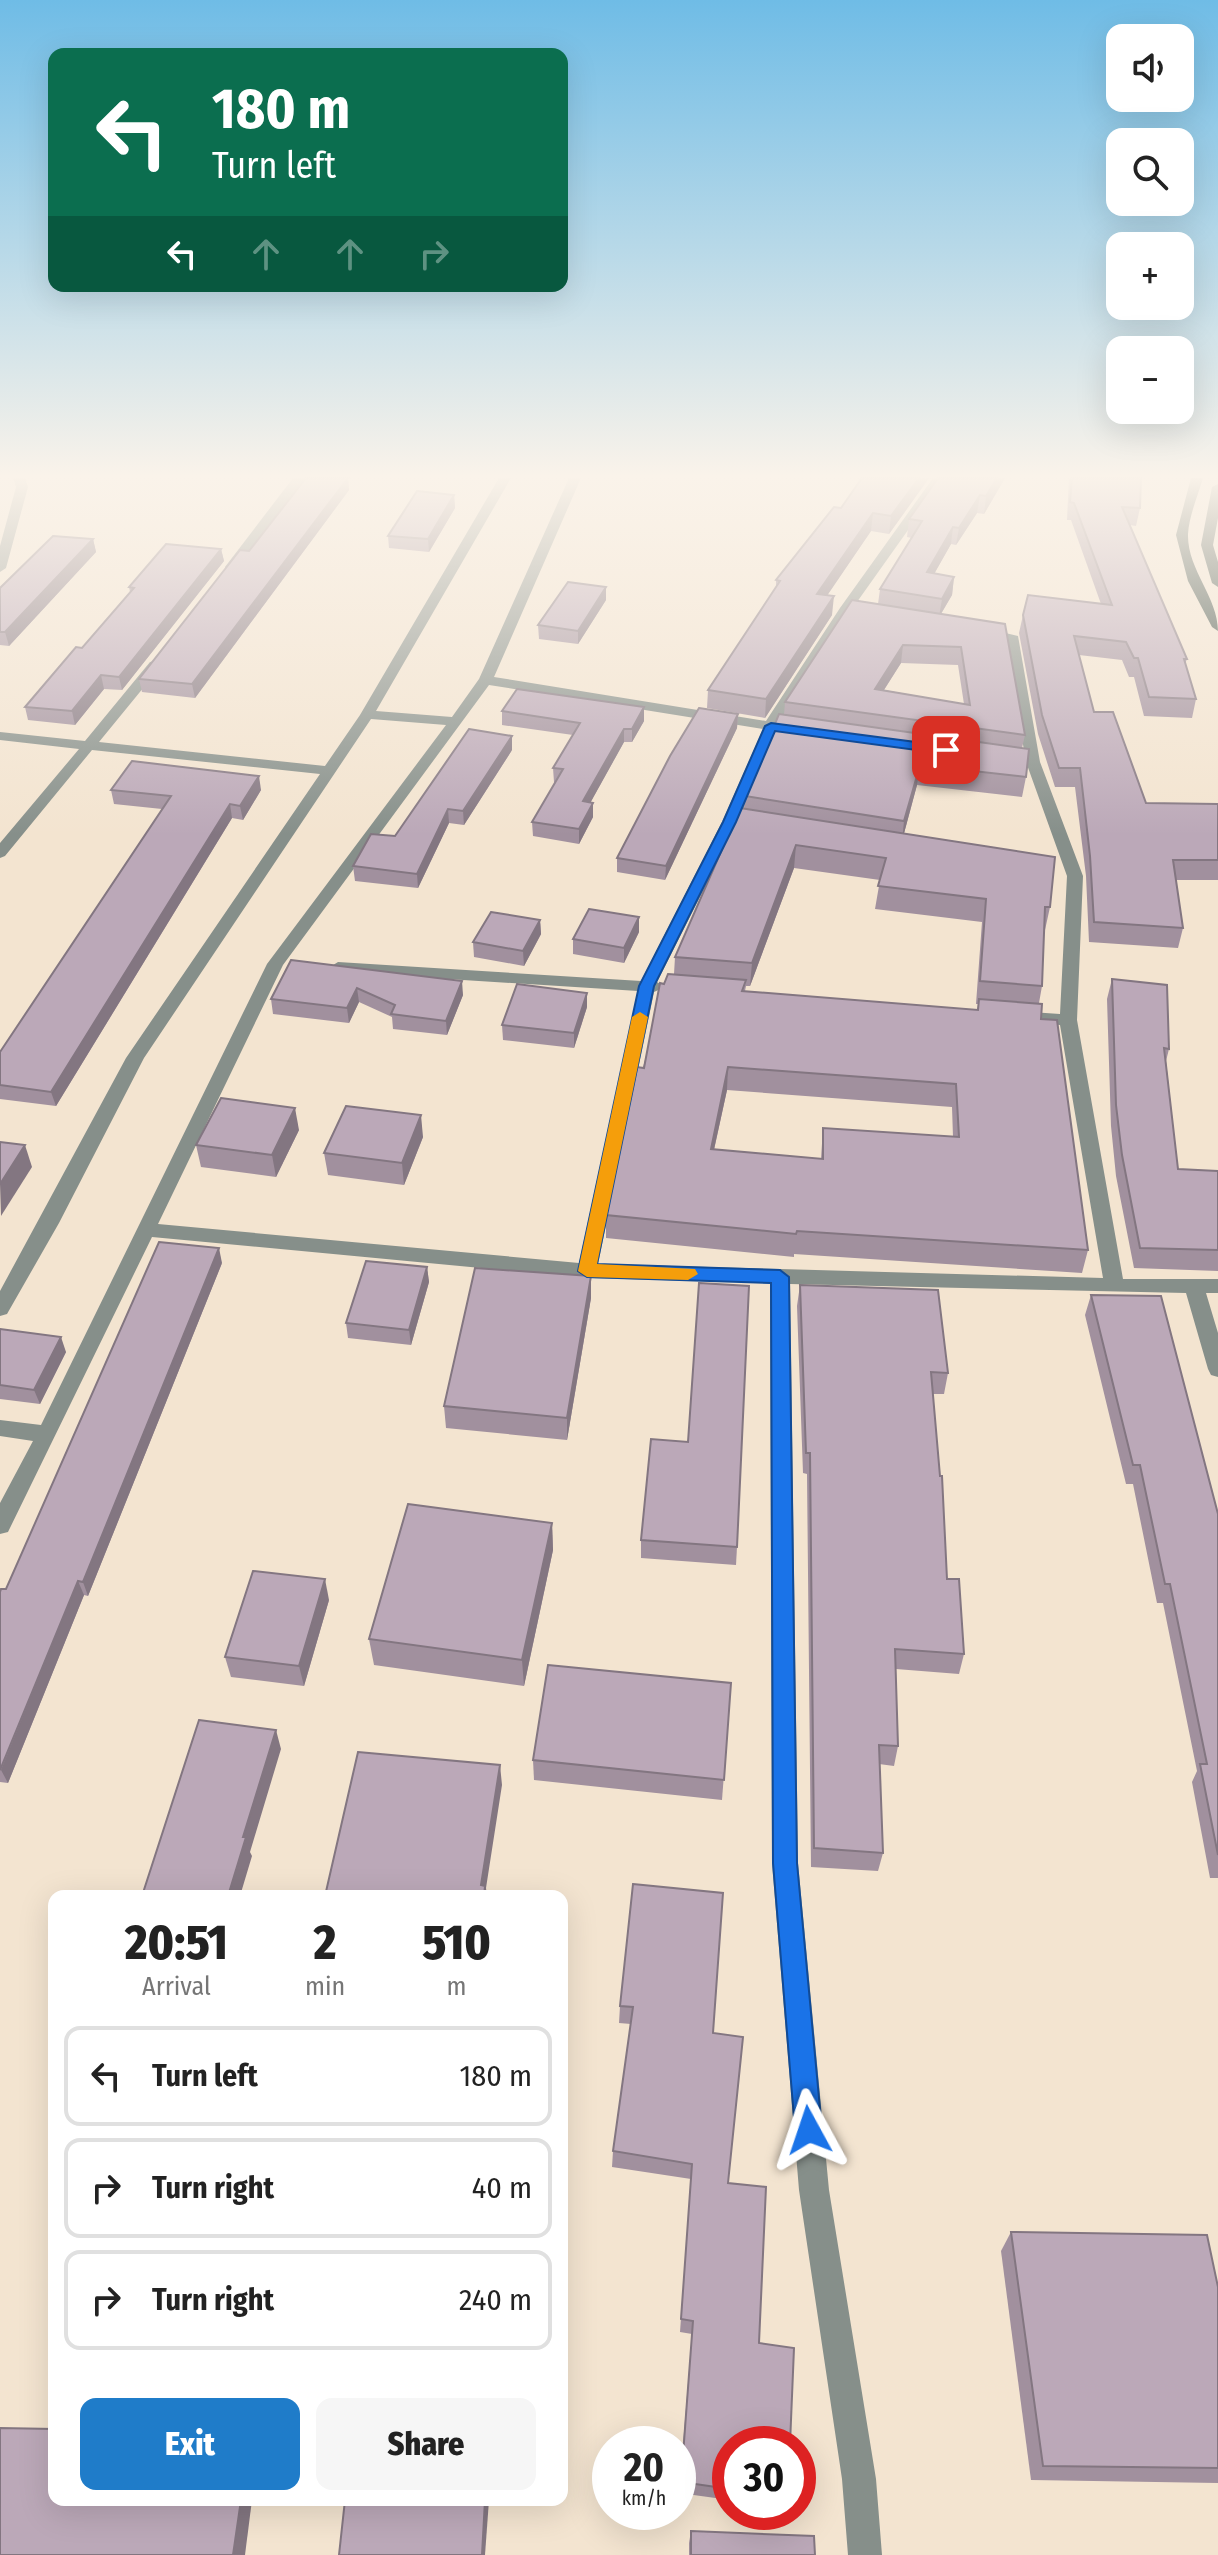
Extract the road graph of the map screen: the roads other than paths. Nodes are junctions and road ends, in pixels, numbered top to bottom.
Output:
1 (436, 597) edge
2 (522, 597) edge
3 (862, 597) edge
4 (1202, 597) edge
5 (1218, 627) edge
6 (966, 628) edge
7 (166, 650) edge
8 (486, 680) junction
9 (367, 715) junction
10 (454, 721) junction
11 (771, 726) junction
12 (802, 731) edge
13 (0, 736) edge
14 (88, 746) junction
15 (329, 771) junction
16 (0, 853) edge
17 (322, 966) edge
18 (647, 986) junction
19 (678, 989) edge
20 (1006, 1015) edge
21 (1068, 1020) junction
22 (146, 1230) junction
23 (587, 1271) junction
24 (780, 1277) junction
25 (1194, 1285) junction
26 (1114, 1286) junction
27 (1218, 1286) edge
28 (0, 1309) edge
29 (1218, 1369) edge
30 (0, 1428) edge
31 (47, 1434) junction
32 (0, 1525) edge
33 (865, 2555) edge

1 - 9 street
2 - 8 street
3 - 11 street
4 - 5 main road
6 - 21 street
7 - 14 street
8 - 10 street
8 - 11 street
9 - 10 street
9 - 15 street
10 - 22 street
11 - 12 street
11 - 18 street
13 - 14 street
14 - 15 street
14 - 16 street
15 - 28 street
17 - 18 street
18 - 19 street
18 - 23 street
20 - 21 street
21 - 26 street
22 - 23 street
22 - 31 street
23 - 24 street
24 - 26 street
24 - 33 street
25 - 26 street
25 - 27 street
25 - 29 street
30 - 31 street
31 - 32 street

